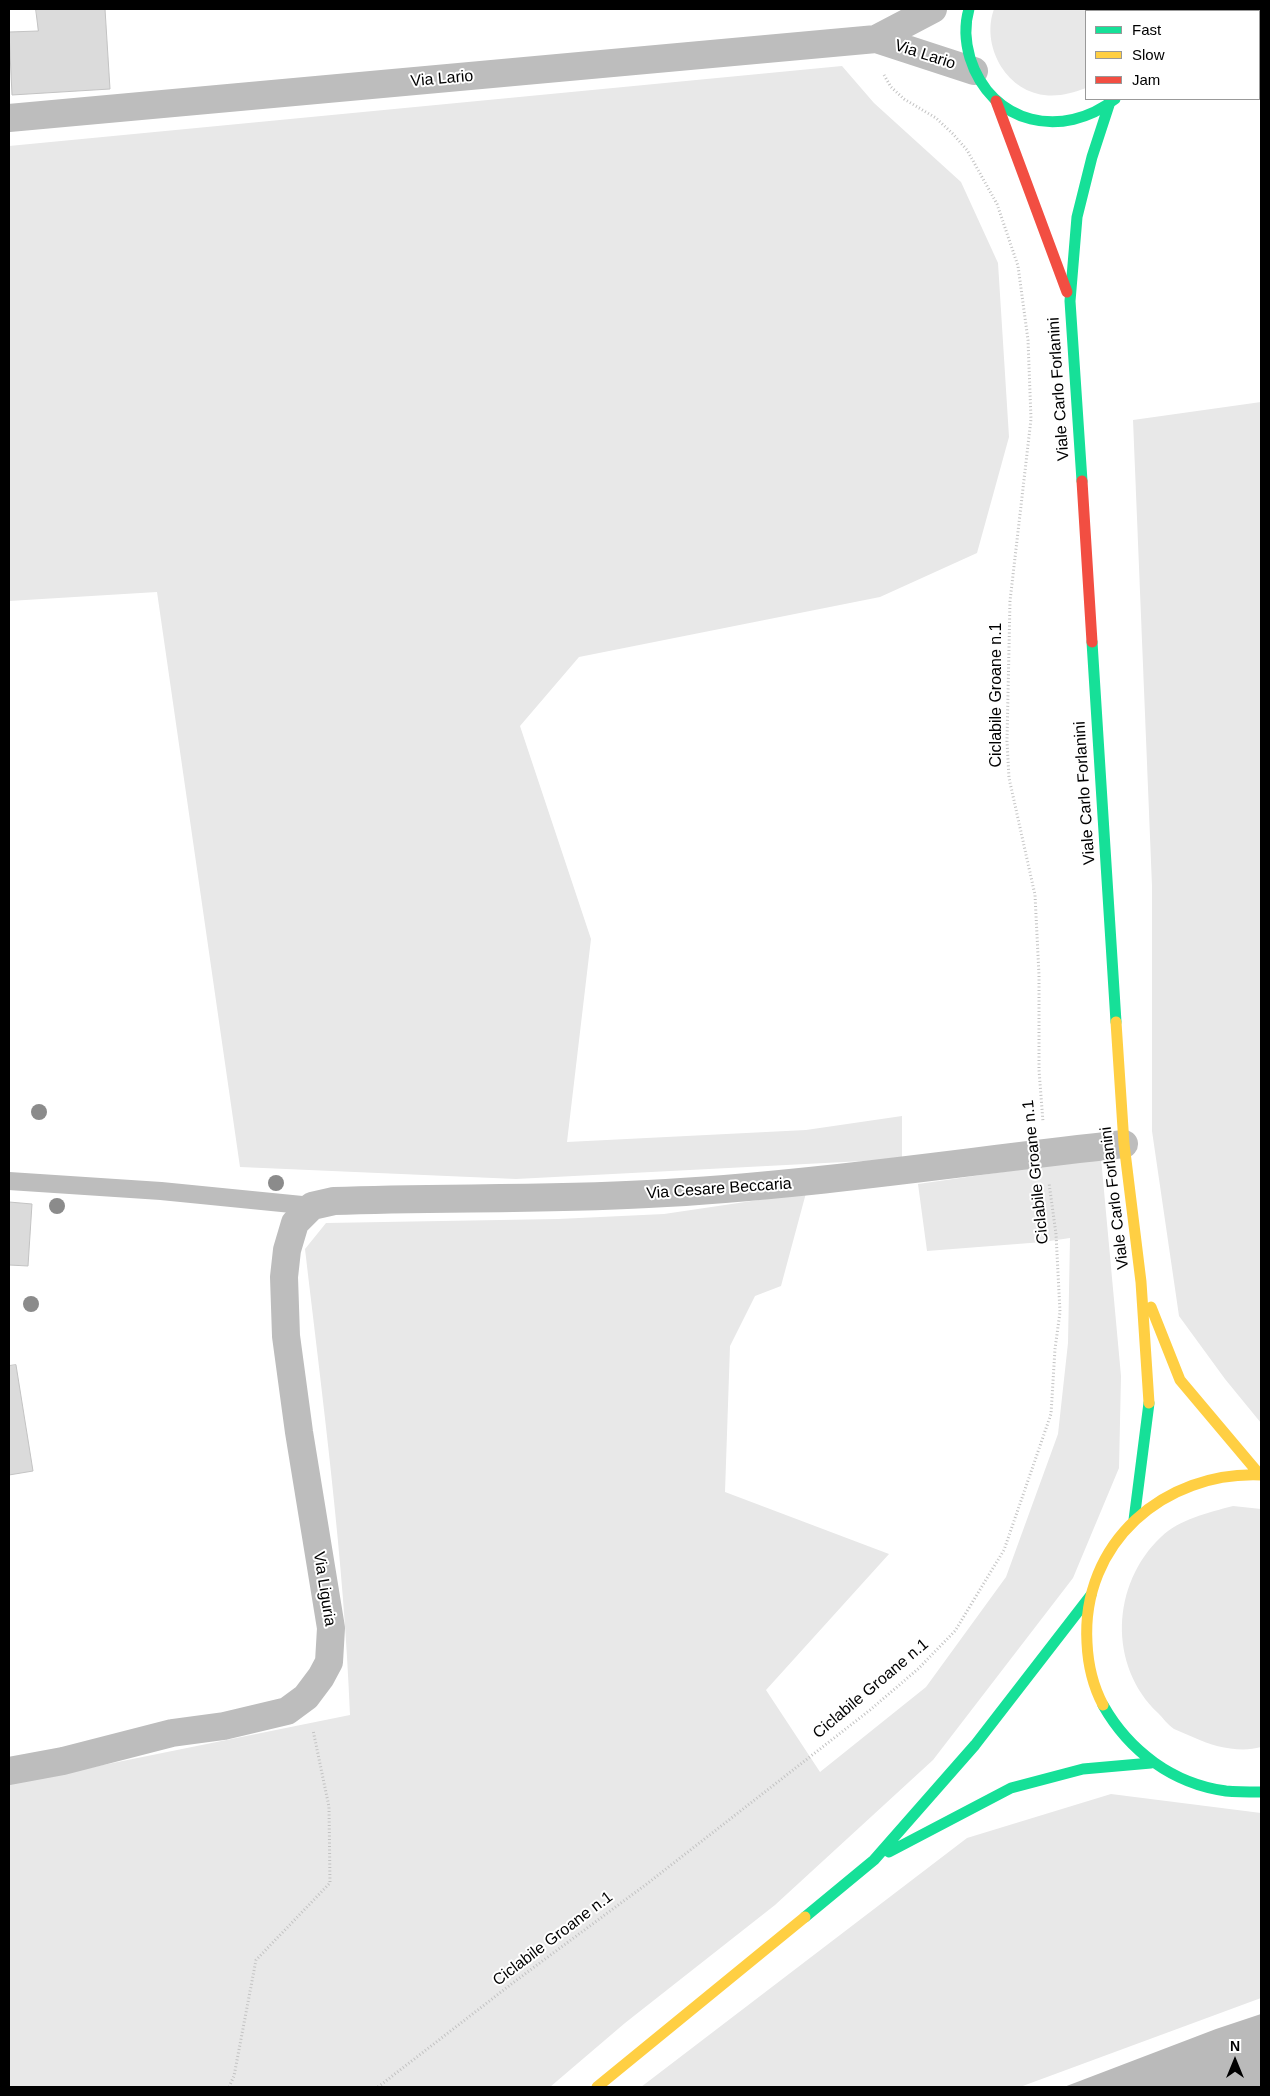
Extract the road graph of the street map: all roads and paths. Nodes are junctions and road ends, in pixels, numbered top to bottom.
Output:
1 (933, 9) edge
2 (968, 9) edge
3 (876, 39) junction
4 (974, 71) junction
5 (996, 101) junction
6 (1112, 102) edge
7 (9, 118) edge
8 (1070, 301) junction
9 (1124, 1144) junction
10 (1045, 1152) junction
11 (9, 1181) edge
12 (312, 1206) junction
13 (1141, 1282) junction
14 (1261, 1475) edge
15 (1134, 1520) junction
16 (1091, 1595) junction
17 (306, 1697) junction
18 (1151, 1762) junction
19 (9, 1772) edge
20 (1261, 1792) edge
21 (874, 1860) junction
22 (229, 2087) edge
23 (378, 2087) edge
24 (597, 2087) edge

1 - 3 street, Via Lario
2 - 4 street
3 - 4 street, Via Lario
3 - 7 street, Via Lario
3 - 10 path, Ciclabile Groane n.1
4 - 5 street
5 - 6 street
5 - 8 street, Viale Carlo Forlanini
6 - 8 street, Viale Carlo Forlanini
8 - 9 street, Viale Carlo Forlanini
9 - 10 street, Via Cesare Beccaria
9 - 13 street, Viale Carlo Forlanini
10 - 12 street, Via Cesare Beccaria
10 - 23 path, Ciclabile Groane n.1
11 - 12 lane
12 - 17 street, Via Liguria
13 - 14 street, Viale Carlo Forlanini
13 - 15 street, Viale Carlo Forlanini
14 - 15 street
15 - 16 street
16 - 18 street
16 - 21 street
17 - 19 street, Via Liguria
17 - 22 path
18 - 20 street
18 - 21 street
21 - 24 street

